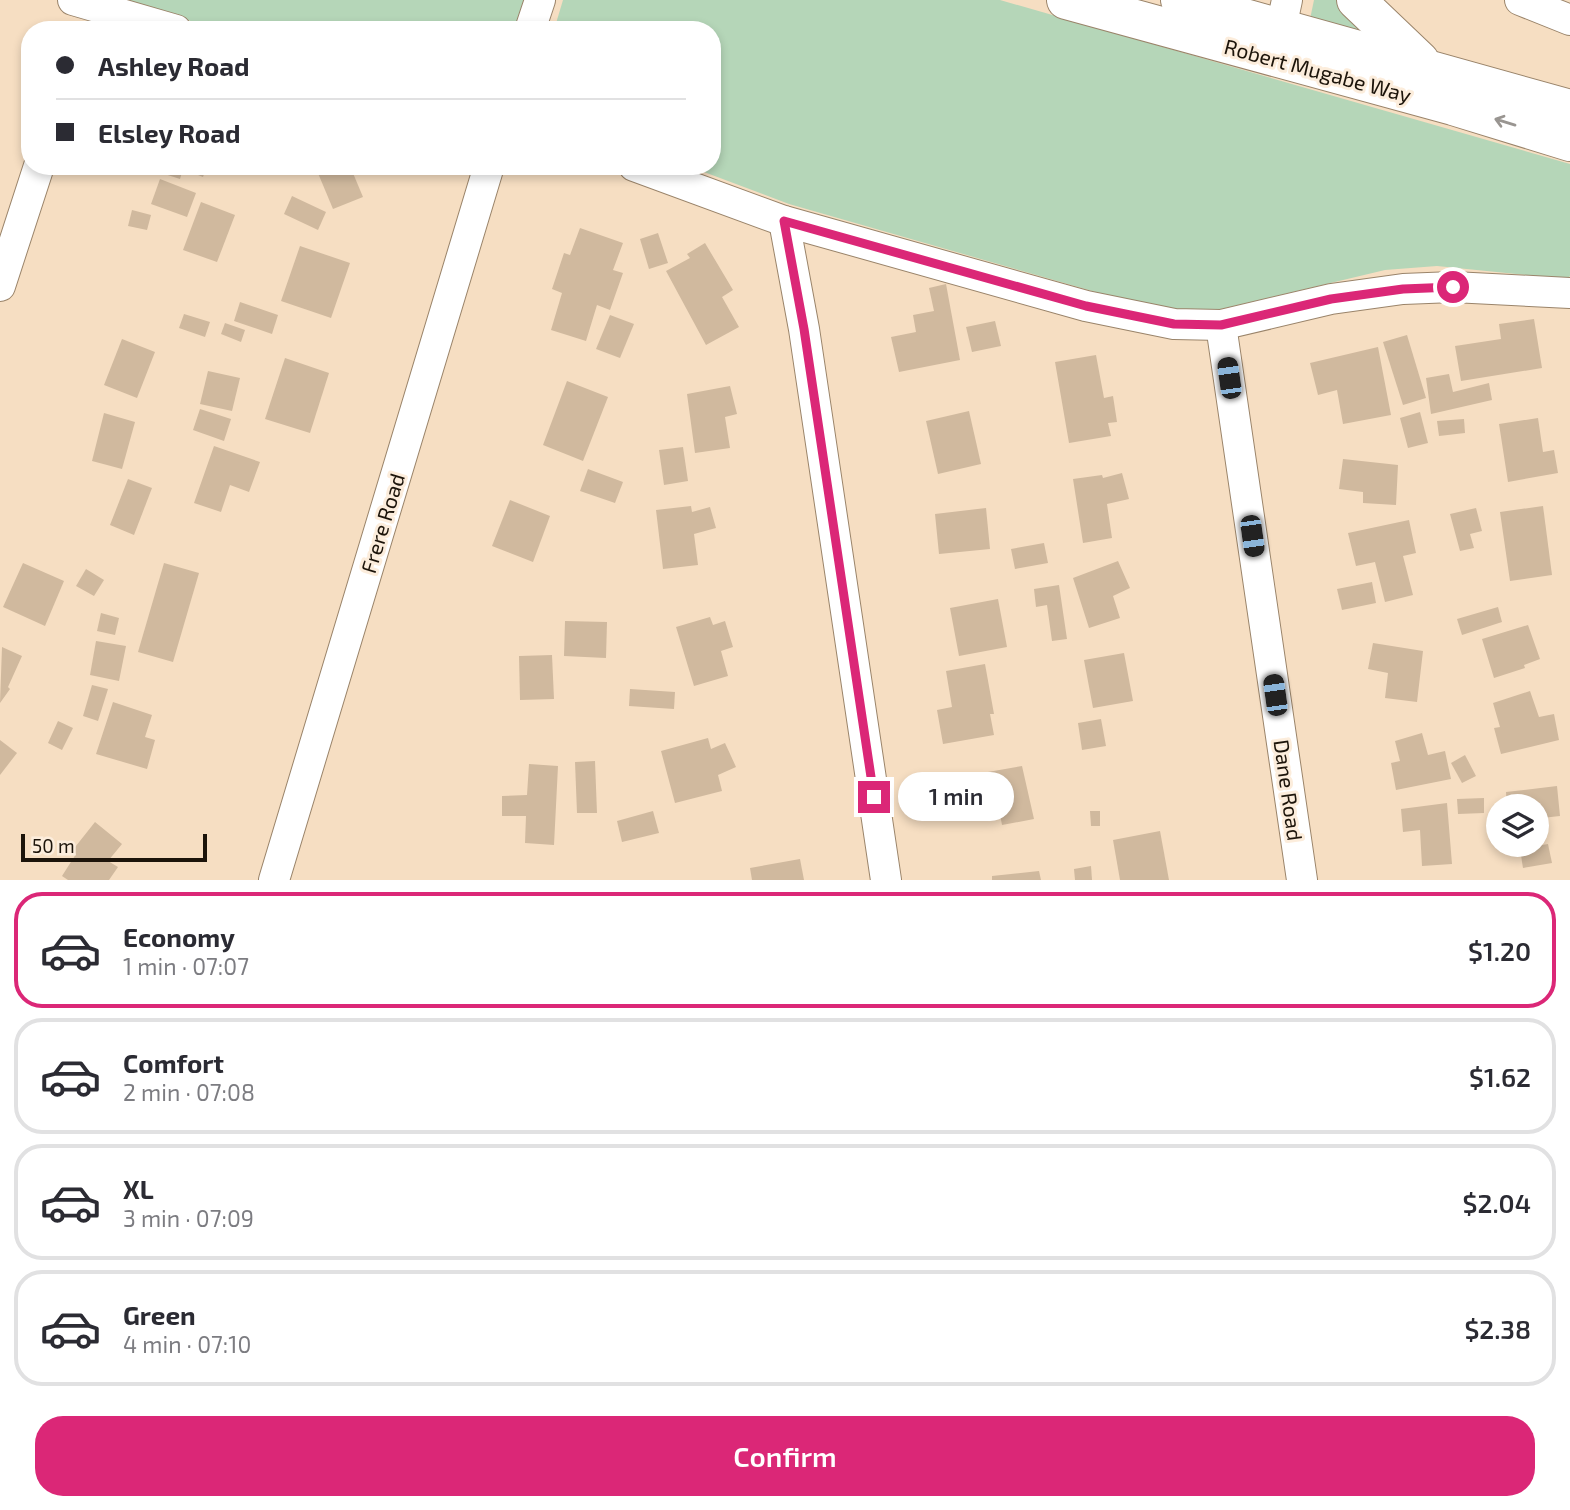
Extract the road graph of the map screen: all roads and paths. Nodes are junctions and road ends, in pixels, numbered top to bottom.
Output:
1 (540, 0) edge
2 (1066, 0) edge
3 (1356, 0) edge
4 (1520, 0) edge
5 (83, 12) edge
6 (1284, 14) edge
7 (1176, 15) edge
8 (1570, 20) edge
9 (130, 21) edge
10 (533, 21) edge
11 (1426, 67) junction
12 (1349, 79) junction
13 (1570, 109) edge
14 (1570, 142) edge
15 (36, 175) edge
16 (486, 175) edge
17 (659, 175) edge
18 (784, 221) junction
19 (0, 286) edge
20 (1570, 293) edge
21 (1221, 325) junction
22 (274, 880) edge
23 (886, 880) edge
24 (1302, 880) edge

1 - 10 street
2 - 7 main road, Robert Mugabe Way
3 - 11 main road
4 - 8 street
5 - 9 street
6 - 7 main road, Robert Mugabe Way
6 - 11 main road, Robert Mugabe Way
6 - 12 street
7 - 12 main road, Robert Mugabe Way
11 - 13 main road, Robert Mugabe Way
14 -> 12 main road, Robert Mugabe Way
15 - 19 street
16 - 22 street, Frere Road
17 - 18 street
18 - 21 street
18 - 23 street
20 - 21 street
21 - 24 street, Dane Road

